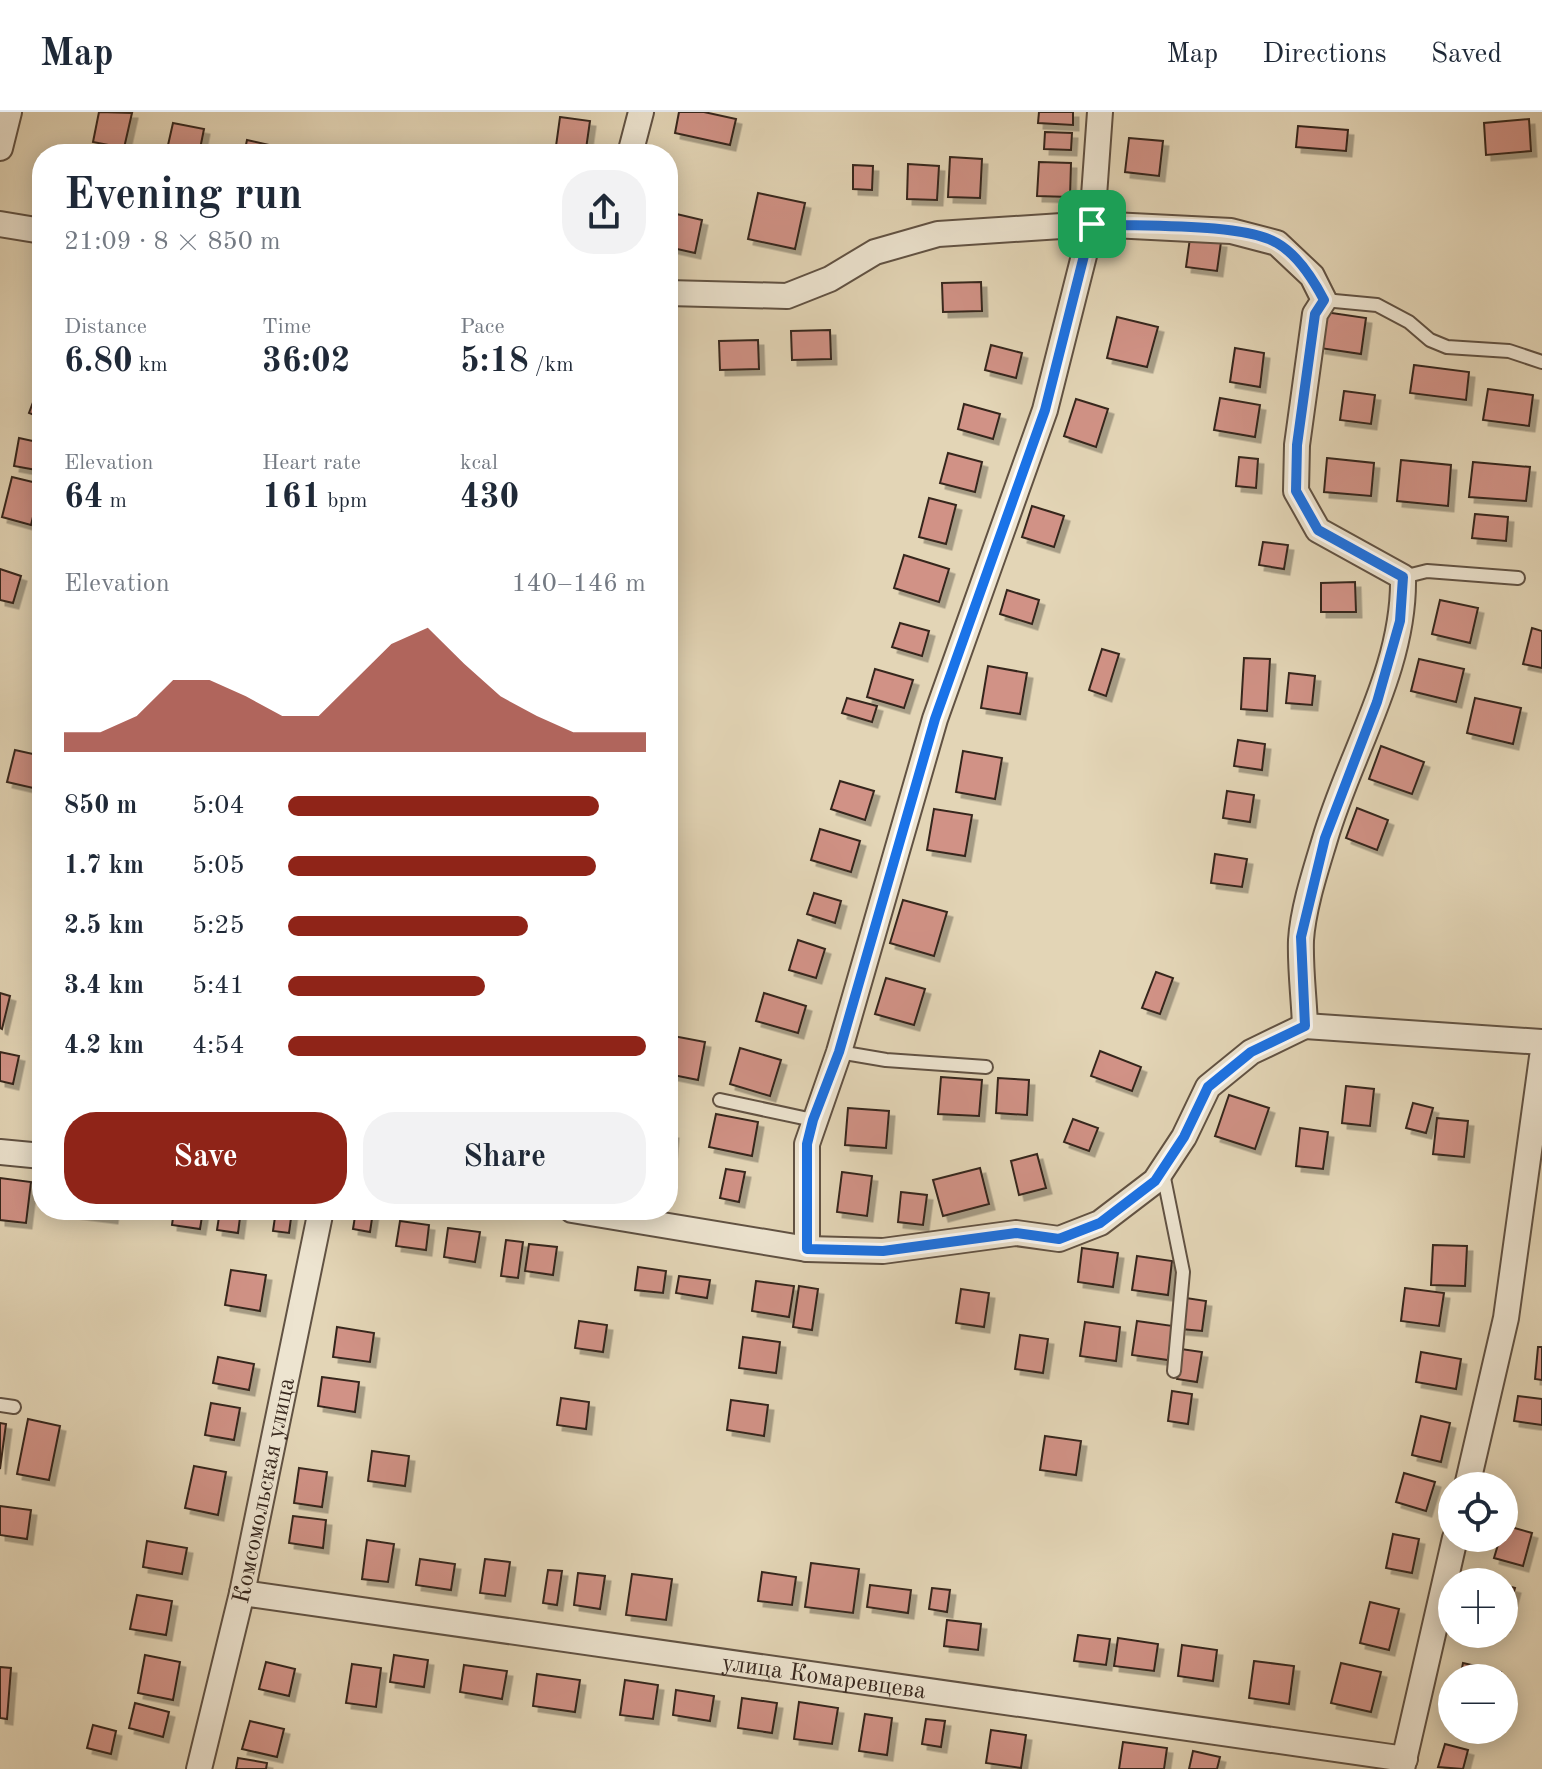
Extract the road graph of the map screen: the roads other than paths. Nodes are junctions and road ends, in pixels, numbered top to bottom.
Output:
1 (9, 112) edge
2 (641, 112) edge
3 (1100, 112) edge
4 (633, 144) edge
5 (0, 148) edge
6 (0, 224) edge
7 (1092, 224) junction
8 (32, 229) edge
9 (678, 293) edge
10 (1324, 300) junction
11 (1542, 362) edge
12 (1403, 577) junction
13 (1518, 578) dead end
14 (1305, 1026) junction
15 (1542, 1042) edge
16 (839, 1052) junction
17 (1542, 1057) edge
18 (986, 1067) dead end
19 (720, 1100) dead end
20 (813, 1120) junction
21 (0, 1152) edge
22 (32, 1155) edge
23 (1162, 1170) junction
24 (319, 1220) edge
25 (632, 1220) edge
26 (807, 1249) junction
27 (1174, 1371) dead end
28 (0, 1405) edge
29 (14, 1407) dead end
30 (1470, 1472) edge
31 (1452, 1552) edge
32 (242, 1593) junction
33 (1404, 1764) edge
34 (199, 1769) edge

1 - 5 street
2 - 4 street
3 - 7 street
6 - 8 street
7 - 9 street
7 - 10 street
7 - 16 street
10 - 11 lane
10 - 12 street
12 - 13 lane
12 - 14 street
14 - 15 street
14 - 23 street
16 - 18 lane
16 - 20 street
17 - 30 street
19 - 20 lane
20 - 26 street
21 - 22 street
23 - 26 street
23 - 27 lane
24 - 32 street, Комсомольская улица
25 - 26 street
28 - 29 lane
31 - 33 street
32 - 33 street, улица Комаревцева
32 - 34 street, Комсомольская улица

